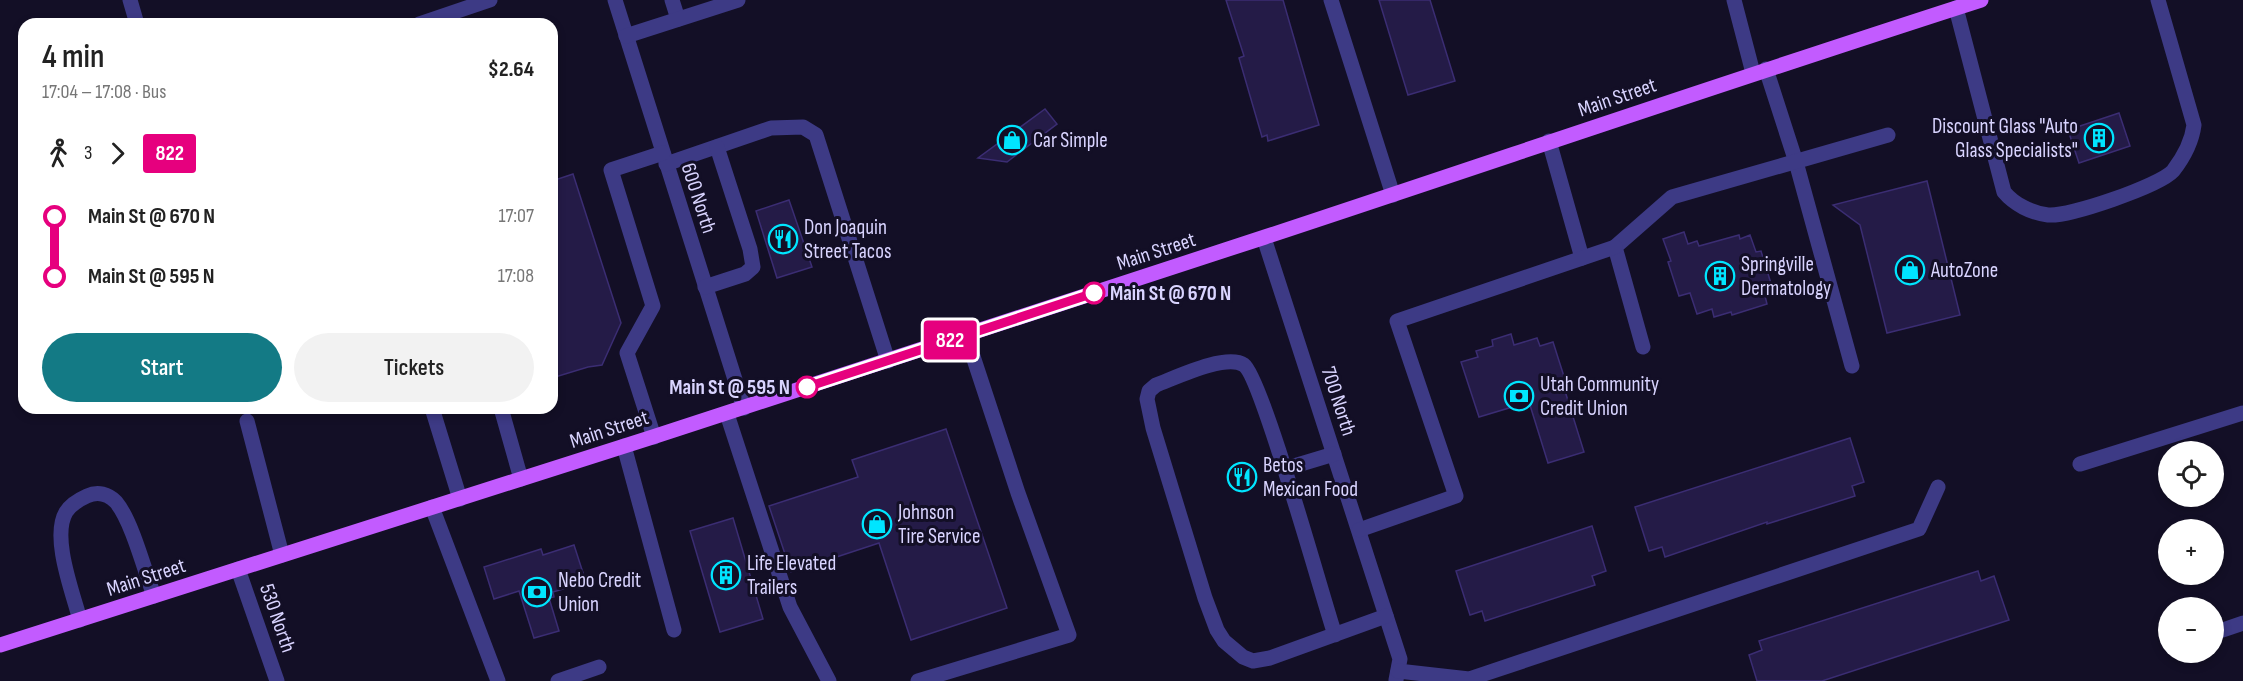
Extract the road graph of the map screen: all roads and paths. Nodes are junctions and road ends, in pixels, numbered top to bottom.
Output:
1 (130, 0) edge
2 (490, 0) edge
3 (615, 0) edge
4 (672, 0) edge
5 (738, 0) edge
6 (1331, 0) edge
7 (1734, 0) edge
8 (1981, 0) edge
9 (2158, 0) edge
10 (1956, 8) junction
11 (135, 18) edge
12 (437, 18) edge
13 (678, 19) junction
14 (626, 36) junction
15 (1760, 71) junction
16 (1888, 135) dead end
17 (1549, 141) junction
18 (717, 147) junction
19 (665, 159) junction
20 (1796, 162) junction
21 (1394, 195) junction
22 (1264, 237) junction
23 (1615, 247) junction
24 (1582, 258) junction
25 (705, 288) junction
26 (966, 335) junction
27 (1643, 347) dead end
28 (888, 361) junction
29 (1852, 366) dead end
30 (744, 408) junction
31 (2243, 413) edge
32 (434, 414) edge
33 (503, 414) edge
34 (726, 414) junction
35 (247, 421) dead end
36 (654, 437) junction
37 (624, 446) junction
38 (1334, 454) junction
39 (2080, 464) dead end
40 (1284, 469) junction
41 (522, 479) junction
42 (1938, 488) dead end
43 (460, 499) junction
44 (432, 507) junction
45 (1359, 530) junction
46 (282, 555) junction
47 (238, 569) junction
48 (154, 596) junction
49 (1386, 616) junction
50 (80, 620) junction
51 (2243, 623) edge
52 (674, 630) dead end
53 (2224, 630) edge
54 (1335, 635) junction
55 (0, 645) edge
56 (599, 667) dead end
57 (1397, 676) edge
58 (277, 681) edge
59 (498, 681) edge
60 (558, 681) edge
61 (829, 681) edge
62 (918, 681) edge

1 - 11 street
2 - 12 street
3 - 14 street, 600 North
4 - 13 street
5 - 13 street
6 - 21 street
7 - 15 street
8 - 10 main road, Main Street
9 - 10 street
10 - 15 main road, Main Street
13 - 14 street
14 - 19 street, 600 North
15 - 17 main road, Main Street
15 - 20 street
16 - 20 street
17 - 21 main road, Main Street
17 - 24 street
18 - 19 street
18 - 25 street
18 - 28 street
19 - 25 street, 600 North
19 - 36 street
20 - 23 street
20 - 29 street
21 - 22 main road, Main Street
22 - 26 main road, Main Street
22 - 38 street, 700 North
23 - 24 street
23 - 27 street
24 - 45 street
25 - 30 street, 600 North
26 - 28 main road, Main Street
26 - 62 street
28 - 30 main road, Main Street
30 - 34 main road, Main Street
31 - 39 street
32 - 43 street
33 - 41 street
34 - 36 main road, Main Street
34 - 61 street
35 - 46 street
36 - 37 main road, Main Street
37 - 41 main road, Main Street
37 - 52 street
38 - 40 street
38 - 45 street, 700 North
40 - 54 street
40 - 54 street
41 - 43 main road, Main Street
42 - 57 street
43 - 44 main road, Main Street
44 - 46 main road, Main Street
44 - 59 street
45 - 49 street, 700 North
46 - 47 main road, Main Street
47 - 48 main road, Main Street
47 - 58 street, 530 North
48 - 50 main road, Main Street
48 - 50 street
49 - 54 street
49 - 57 street, 700 North
50 - 55 main road, Main Street
51 - 53 street
56 - 60 street

